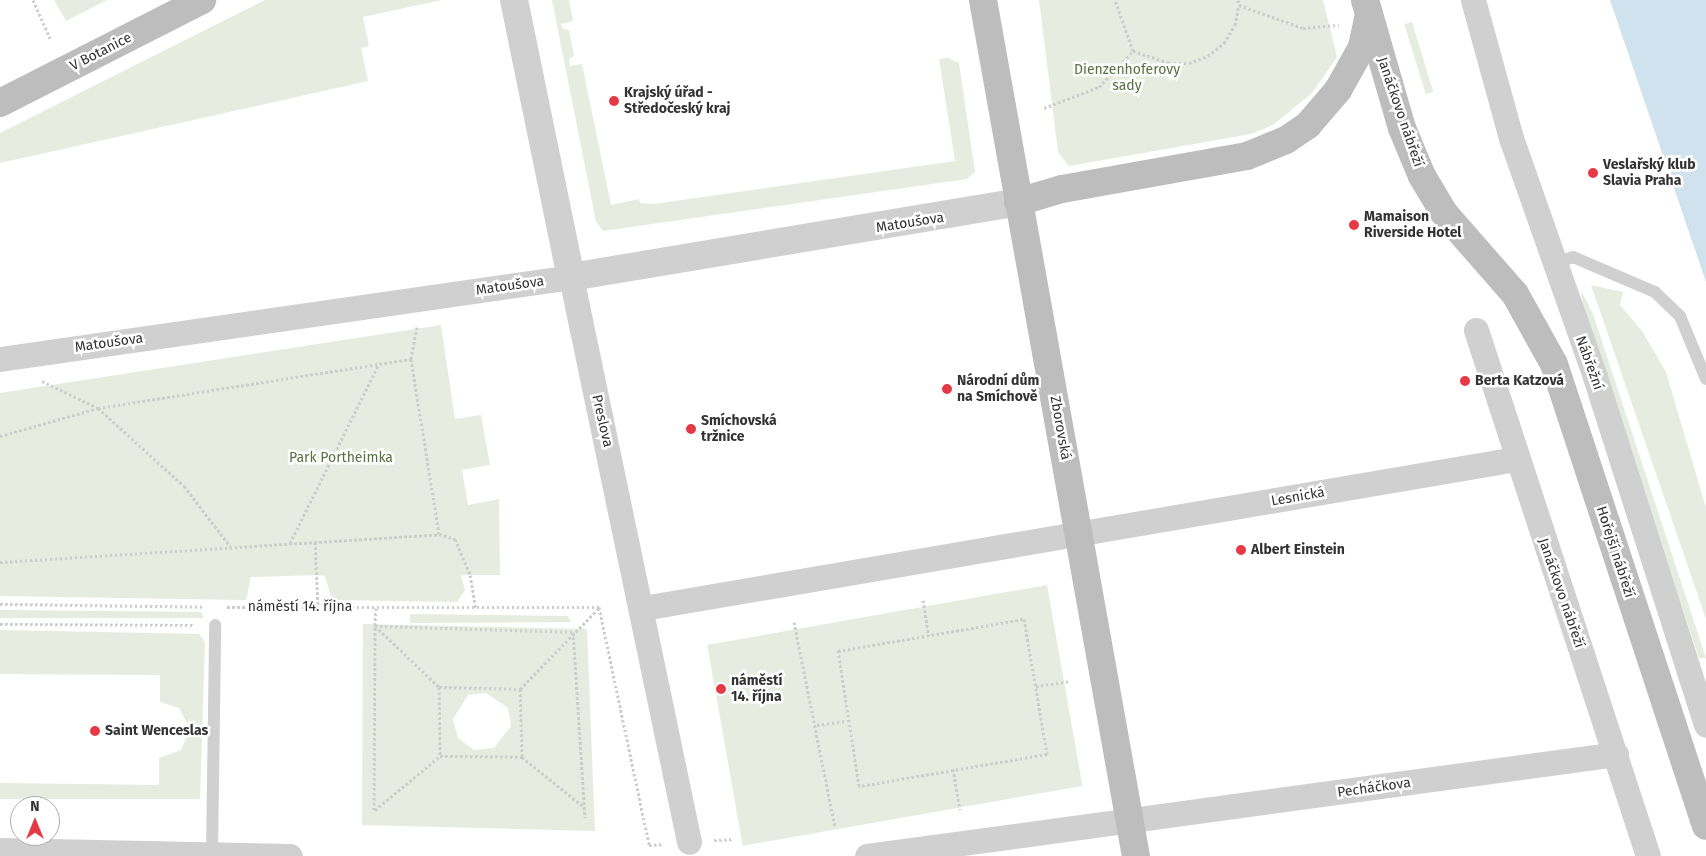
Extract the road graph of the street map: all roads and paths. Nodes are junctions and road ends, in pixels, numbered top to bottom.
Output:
1 (33, 0) edge
2 (202, 0) edge
3 (514, 0) edge
4 (983, 0) edge
5 (1115, 0) edge
6 (1238, 0) edge
7 (1473, 0) edge
8 (1239, 5) junction
9 (1369, 5) edge
10 (1339, 25) dead end
11 (50, 38) dead end
12 (1133, 51) junction
13 (1, 103) edge
14 (1044, 108) dead end
15 (1018, 202) junction
16 (1552, 264) junction
17 (571, 278) junction
18 (1508, 285) joint
19 (416, 320) dead end
20 (1476, 330) dead end
21 (0, 359) edge
22 (411, 359) junction
23 (380, 363) junction
24 (37, 378) dead end
25 (1706, 379) edge
26 (98, 408) junction
27 (0, 436) edge
28 (1516, 459) junction
29 (439, 534) junction
30 (1080, 535) junction
31 (316, 542) junction
32 (290, 543) junction
33 (230, 547) junction
34 (0, 562) edge
35 (923, 600) dead end
36 (0, 604) edge
37 (211, 607) dead end
38 (221, 607) dead end
39 (599, 607) junction
40 (318, 608) junction
41 (376, 608) junction
42 (643, 608) junction
43 (476, 609) junction
44 (794, 622) dead end
45 (0, 624) edge
46 (188, 625) dead end
47 (215, 625) dead end
48 (375, 626) junction
49 (573, 632) junction
50 (929, 636) junction
51 (1071, 681) dead end
52 (1036, 686) junction
53 (439, 687) junction
54 (1700, 687) edge
55 (520, 689) junction
56 (847, 721) junction
57 (817, 725) junction
58 (1706, 725) edge
59 (1616, 754) junction
60 (440, 756) junction
61 (522, 757) junction
62 (952, 769) junction
63 (585, 808) junction
64 (960, 809) dead end
65 (585, 818) dead end
66 (1131, 821) junction
67 (1706, 826) edge
68 (834, 827) dead end
69 (689, 842) dead end
70 (649, 845) dead end
71 (0, 850) edge
72 (212, 854) junction
73 (290, 856) edge
74 (867, 856) edge
75 (1136, 856) edge
76 (1648, 856) edge

1 - 11 path
2 - 13 main road, V Botanice
3 - 17 street, Preslova
4 - 15 main road, Zborovská
5 - 12 path
6 - 8 path
7 - 16 street, Nábřežní
8 - 10 path
8 - 12 path
9 - 15 main road
9 - 18 main road, Janáčkovo nábřeží
12 - 14 path
15 - 17 street, Matoušova
15 - 30 main road, Zborovská
16 - 25 lane
16 - 54 street, Nábřežní
17 - 21 street, Matoušova
17 - 42 street, Preslova
18 - 67 main road, Hořejší nábřeží
19 - 22 path
20 - 28 street, Janáčkovo nábřeží
22 - 23 path
22 - 29 path
23 - 26 path
23 - 32 path
24 - 26 path
26 - 27 path
26 - 33 path
28 - 30 street, Lesnická
28 - 59 street, Janáčkovo nábřeží
29 - 31 path
29 - 43 path
30 - 42 street
30 - 66 main road, Zborovská
31 - 32 path
31 - 40 path
32 - 33 path
33 - 34 path
35 - 50 path
36 - 37 path
38 - 40 path, náměstí 14. října
39 - 43 path, náměstí 14. října
39 - 49 path
39 - 70 path
40 - 41 path, náměstí 14. října
41 - 43 path, náměstí 14. října
41 - 48 path
42 - 69 street, Preslova
44 - 57 path
45 - 46 path
47 - 72 lane
48 - 49 path
48 - 53 path
48 - 60 path
49 - 55 path
49 - 63 path
50 - 52 path
50 - 56 path
51 - 52 path
52 - 62 path
53 - 55 path
53 - 60 path
54 - 58 street, Nábřežní
55 - 61 path
56 - 57 path
56 - 62 path
57 - 68 path
59 - 66 street, Pecháčkova
59 - 76 street, Janáčkovo nábřeží
60 - 61 path
61 - 63 path
62 - 64 path
63 - 65 path
66 - 74 street
66 - 75 main road, Zborovská
71 - 72 street
72 - 73 street

